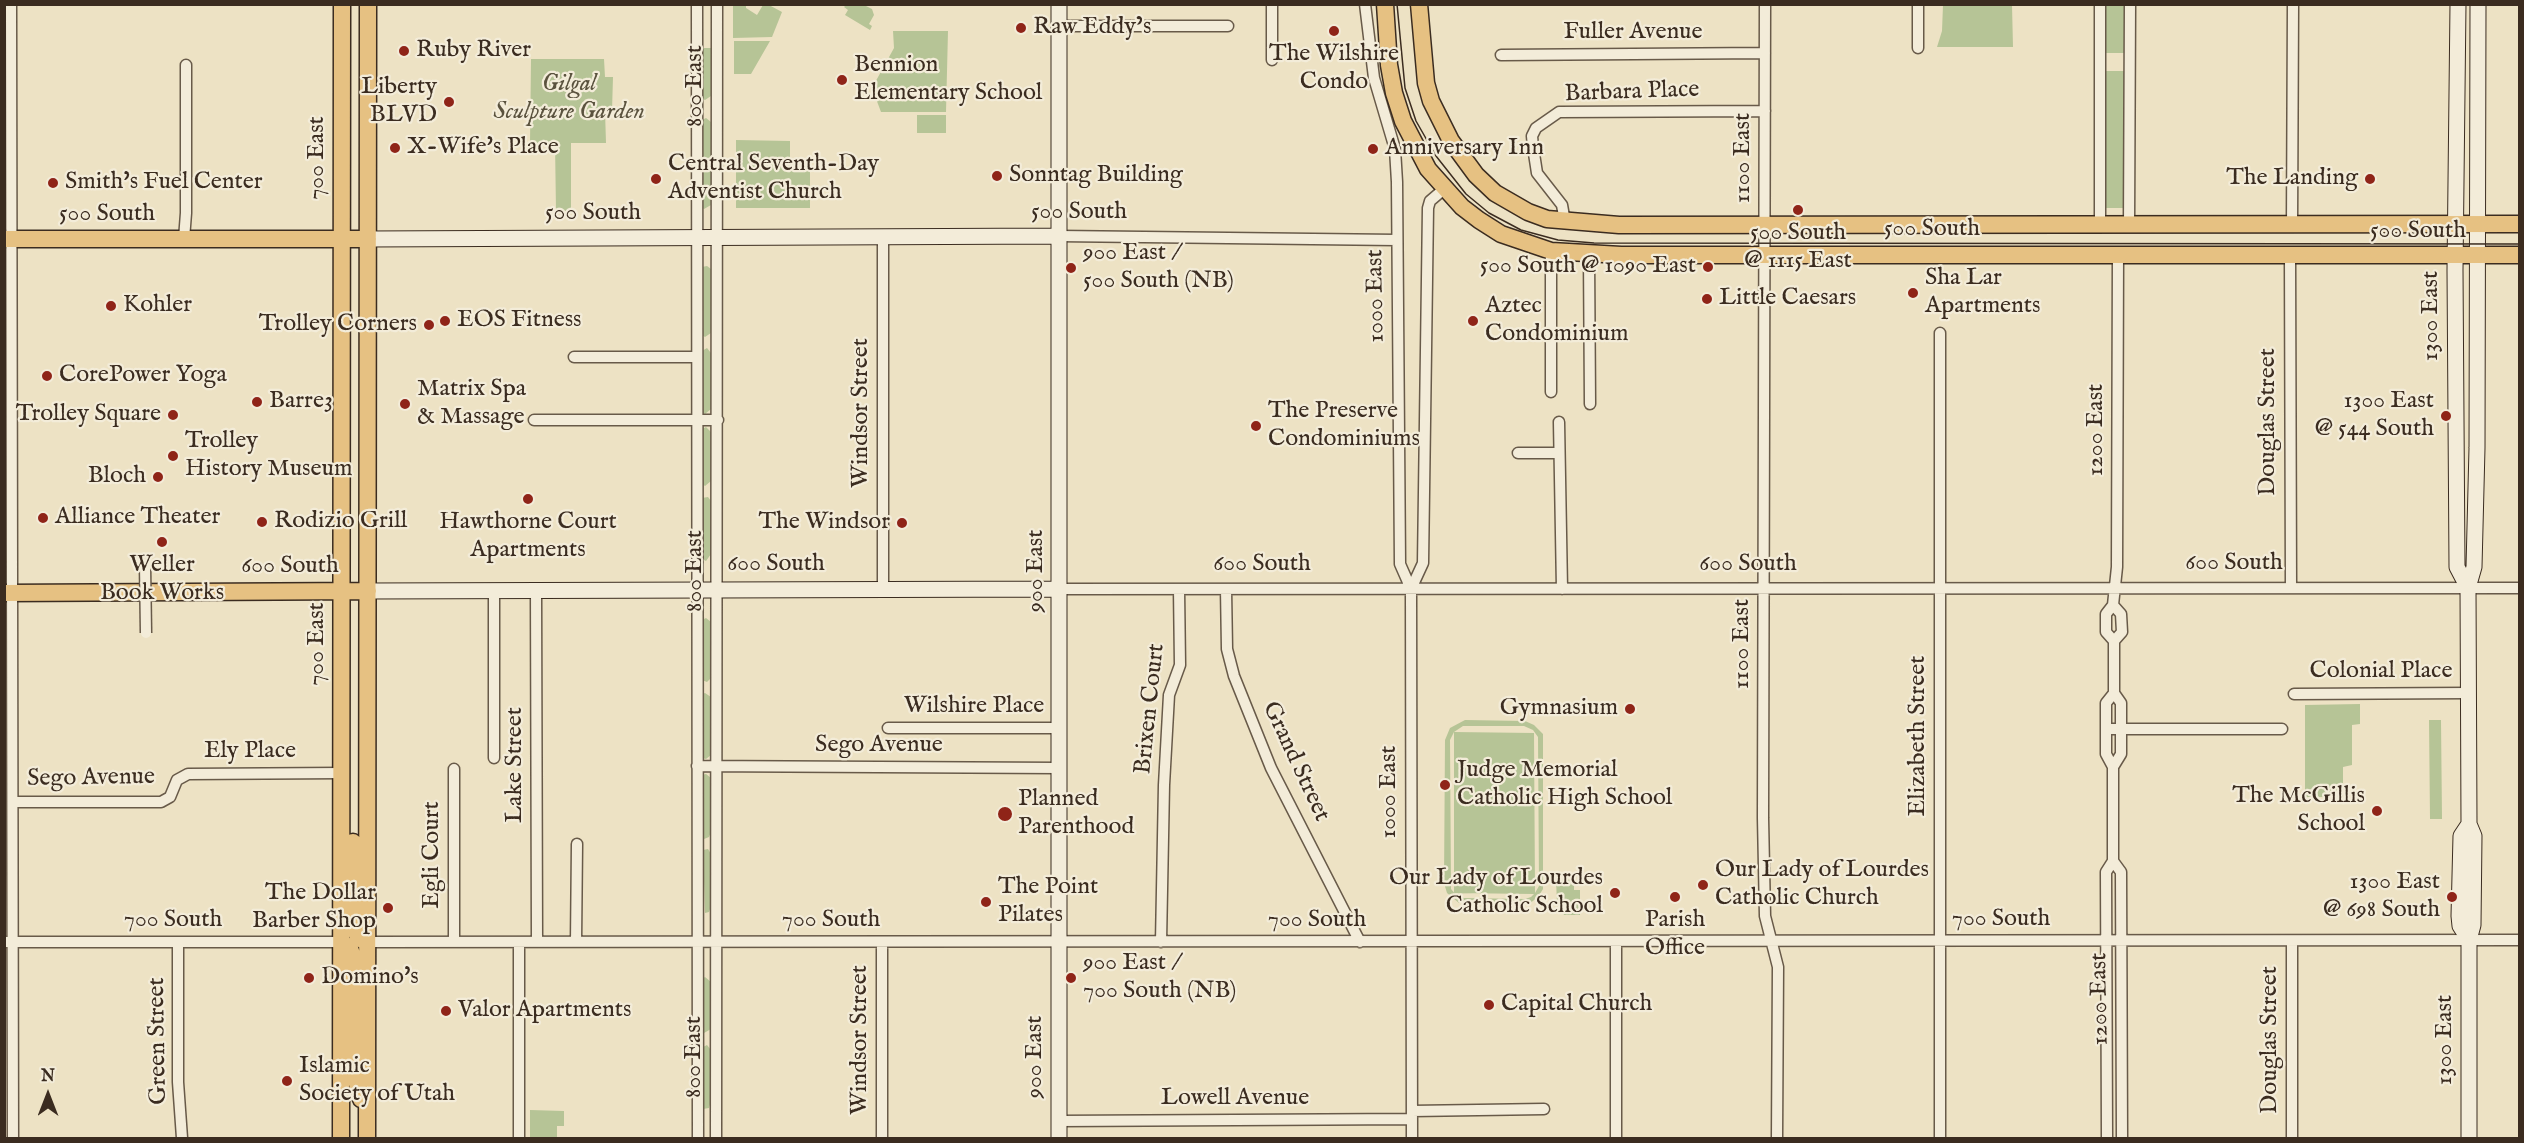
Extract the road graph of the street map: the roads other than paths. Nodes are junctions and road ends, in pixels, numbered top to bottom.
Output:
1 (11, 4) edge
2 (342, 4) edge
3 (368, 4) edge
4 (1059, 4) edge
5 (1272, 4) edge
6 (1365, 4) edge
7 (1385, 4) edge
8 (1419, 4) edge
9 (1765, 4) edge
10 (1918, 4) edge
11 (2100, 4) edge
12 (2130, 4) edge
13 (2293, 4) edge
14 (2458, 4) edge
15 (2478, 4) edge
16 (697, 10) edge
17 (717, 10) edge
18 (1059, 26) junction
19 (1228, 26) dead end
20 (1918, 48) dead end
21 (1765, 53) junction
22 (1501, 55) dead end
23 (1272, 60) dead end
24 (186, 65) dead end
25 (8, 66) edge
26 (697, 109) junction
27 (717, 109) junction
28 (1765, 111) junction
29 (8, 139) edge
30 (1444, 189) junction
31 (1565, 222) junction
32 (2456, 224) junction
33 (2479, 224) junction
34 (2520, 224) edge
35 (1765, 226) junction
36 (2100, 226) junction
37 (2128, 226) junction
38 (2292, 226) junction
39 (1059, 236) junction
40 (697, 237) junction
41 (717, 237) junction
42 (883, 237) junction
43 (342, 238) junction
44 (368, 238) junction
45 (8, 239) edge
46 (184, 239) junction
47 (1397, 240) junction
48 (1551, 251) junction
49 (1765, 254) junction
50 (2118, 254) junction
51 (1589, 255) junction
52 (2520, 255) edge
53 (2290, 256) junction
54 (2455, 256) junction
55 (2478, 256) junction
56 (1940, 333) dead end
57 (697, 343) junction
58 (718, 343) junction
59 (574, 357) dead end
60 (697, 357) junction
61 (8, 382) edge
62 (1551, 392) dead end
63 (1590, 404) dead end
64 (534, 420) dead end
65 (697, 420) junction
66 (718, 420) junction
67 (1559, 422) dead end
68 (1518, 453) dead end
69 (1559, 453) junction
70 (8, 464) edge
71 (698, 491) junction
72 (716, 491) junction
73 (145, 565) dead end
74 (1940, 588) junction
75 (2116, 588) junction
76 (2291, 588) junction
77 (2468, 588) junction
78 (2520, 588) edge
79 (536, 589) junction
80 (697, 589) junction
81 (717, 589) junction
82 (1179, 589) junction
83 (1227, 589) junction
84 (1411, 589) junction
85 (1562, 589) junction
86 (1764, 589) junction
87 (494, 590) junction
88 (883, 590) junction
89 (1060, 590) junction
90 (342, 591) junction
91 (368, 591) junction
92 (8, 593) edge
93 (2113, 606) junction
94 (146, 637) dead end
95 (2114, 641) junction
96 (697, 687) junction
97 (716, 687) junction
98 (2114, 693) junction
99 (2469, 693) junction
100 (2294, 694) dead end
101 (888, 728) dead end
102 (1060, 728) junction
103 (2106, 729) junction
104 (2121, 729) junction
105 (2282, 729) dead end
106 (494, 758) dead end
107 (698, 766) junction
108 (716, 766) junction
109 (2113, 767) junction
110 (1059, 768) junction
111 (454, 769) dead end
112 (343, 773) junction
113 (170, 797) joint
114 (12, 802) junction
115 (698, 843) junction
116 (716, 843) junction
117 (577, 844) dead end
118 (2113, 861) junction
119 (2469, 940) junction
120 (2520, 940) edge
121 (1940, 941) junction
122 (2107, 941) junction
123 (2121, 941) junction
124 (2292, 941) junction
125 (9, 942) edge
126 (178, 942) junction
127 (341, 942) junction
128 (367, 942) junction
129 (454, 942) junction
130 (519, 942) junction
131 (537, 942) junction
132 (576, 942) junction
133 (698, 942) junction
134 (716, 942) junction
135 (882, 942) junction
136 (1059, 942) junction
137 (1161, 942) junction
138 (1360, 942) junction
139 (1412, 942) junction
140 (1616, 942) junction
141 (1772, 942) junction
142 (698, 1038) junction
143 (716, 1038) junction
144 (1544, 1109) dead end
145 (1412, 1115) junction
146 (698, 1116) junction
147 (716, 1116) junction
148 (1059, 1121) junction
149 (367, 1131) edge
150 (13, 1138) edge
151 (182, 1138) edge
152 (341, 1138) edge
153 (519, 1138) edge
154 (698, 1138) edge
155 (716, 1138) edge
156 (882, 1138) edge
157 (1059, 1138) edge
158 (1412, 1138) edge
159 (1616, 1138) edge
160 (1777, 1138) edge
161 (1940, 1138) edge
162 (2107, 1138) edge
163 (2122, 1138) edge
164 (2292, 1138) edge
165 (2469, 1138) edge

1 - 25 street
2 - 43 main road, 700 East
3 - 44 main road, 700 East
4 - 18 street, 900 East
5 - 23 street
6 - 47 street, 1000 East
7 - 30 main road, 500 South
8 - 31 main road, 500 South
9 - 21 street, 1100 East
10 - 20 street
11 - 36 street
12 - 37 street
13 - 38 street
14 - 32 street, 1300 East
15 - 33 street, 1300 East
16 - 17 street
16 - 26 street, 800 East
17 - 27 street, 800 East
18 - 19 street
18 - 39 street, 900 East
21 - 22 street, Fuller Avenue
21 - 28 street, 1100 East
24 - 46 street
25 - 29 street
26 - 27 street
26 - 40 street, 800 East
27 - 41 street, 800 East
28 - 31 street, Barbara Place
28 - 35 street, 1100 East
29 - 45 street
30 - 48 main road, 500 South
30 - 84 street, 1000 East
31 - 35 main road, 500 South
32 - 33 main road, 500 South
32 - 38 main road, 500 South
32 - 54 street, 1300 East
33 - 34 main road, 500 South
33 - 55 street, 1300 East
35 - 36 main road, 500 South
35 - 49 street, 1100 East
36 - 37 main road, 500 South
37 - 38 main road, 500 South
39 - 42 street, 500 South
39 - 47 street, 500 South
39 - 89 street, 900 East
40 - 41 street, 500 South
40 - 44 street, 500 South
40 - 57 street, 800 East
41 - 42 street, 500 South
41 - 58 street, 800 East
42 - 88 street, Windsor Street
43 - 44 main road, 500 South
43 - 46 main road, 500 South
43 - 90 main road, 700 East
44 - 91 main road, 700 East
45 - 46 main road, 500 South
45 - 61 street
47 - 84 street, 1000 East
48 - 51 main road, 500 South
48 - 62 street
49 - 50 main road, 500 South
49 - 51 main road, 500 South
49 - 86 street, 1100 East
50 - 53 main road, 500 South
50 - 75 street, 1200 East
51 - 63 street
52 - 55 main road, 500 South
53 - 54 main road, 500 South
53 - 76 street, Douglas Street
54 - 55 main road, 500 South
54 - 77 street, 1300 East
55 - 77 street, 1300 East
56 - 74 street, Elizabeth Street
57 - 58 street
57 - 60 street, 800 East
58 - 66 street, 800 East
59 - 60 street
60 - 65 street, 800 East
61 - 70 street
64 - 65 street
65 - 66 street
65 - 71 street, 800 East
66 - 72 street, 800 East
67 - 69 street
68 - 69 street
69 - 85 street
70 - 92 street
71 - 72 street
71 - 80 street, 800 East
72 - 81 street, 800 East
73 - 94 street, bridge
74 - 75 street, 600 South
74 - 86 street, 600 South
74 - 121 street, Elizabeth Street
75 - 76 street, 600 South
75 - 93 street, 1200 East
76 - 77 street, 600 South
77 - 78 street, 600 South
77 - 99 street, 1300 East
79 - 80 street, 600 South
79 - 87 street, 600 South
79 - 131 street, Lake Street
80 - 81 street, 600 South
80 - 96 street, 800 East
81 - 88 street, 600 South
81 - 97 street, 800 East
82 - 83 street, 600 South
82 - 89 street, 600 South
82 - 137 street, Brixen Court
83 - 84 street, 600 South
83 - 138 street, Grand Street
84 - 85 street, 600 South
84 - 139 street, 1000 East
85 - 86 street, 600 South
86 - 141 street, 1100 East
87 - 91 street, 600 South
87 - 106 street
88 - 89 street, 600 South
89 - 102 street, 900 East
90 - 91 main road, 600 South
90 - 92 main road, 600 South
90 - 112 main road, 700 East
91 - 128 main road, 700 East
92 - 114 street
93 - 95 street, 1200 East
93 - 95 street, 1200 East
95 - 98 street, 1200 East
96 - 97 street
96 - 107 street, 800 East
97 - 108 street, 800 East
98 - 103 street, 1200 East
98 - 104 street, 1200 East
99 - 100 street, Colonial Place
99 - 119 street, 1300 East
101 - 102 street, Wilshire Place
102 - 110 street, 900 East
103 - 104 street
103 - 109 street, 1200 East
104 - 105 street
104 - 109 street, 1200 East
107 - 108 street, Sego Avenue
107 - 115 street, 800 East
108 - 110 street, Sego Avenue
108 - 116 street, 800 East
109 - 118 street, 1200 East
110 - 136 street, 900 East
111 - 129 street, Egli Court
112 - 113 street, Ely Place
112 - 127 main road, 700 East
112 - 128 main road
113 - 114 street, Sego Avenue
114 - 125 street
115 - 116 street
115 - 133 street, 800 East
116 - 134 street, 800 East
117 - 132 street
118 - 122 street, 1200 East
118 - 123 street, 1200 East
119 - 120 street, 700 South
119 - 124 street, 700 South
119 - 165 street, 1300 East
121 - 122 street, 700 South
121 - 141 street, 700 South
121 - 161 street, Elizabeth Street
122 - 123 street, 700 South
122 - 162 street, 1200 East
123 - 124 street, 700 South
123 - 163 street, 1200 East
124 - 164 street, Douglas Street
125 - 126 street, 700 South
125 - 150 street
126 - 127 street, 700 South
126 - 151 street, Green Street
127 - 149 main road
127 - 152 main road, 700 East
128 - 129 street, 700 South
128 - 149 main road, 700 East
129 - 130 street, 700 South
130 - 131 street, 700 South
130 - 153 street
131 - 132 street, 700 South
132 - 133 street, 700 South
133 - 134 street, 700 South
133 - 142 street, 800 East
134 - 135 street, 700 South
134 - 143 street, 800 East
135 - 136 street, 700 South
135 - 156 street, Windsor Street
136 - 137 street, 700 South
136 - 148 street, 900 East
137 - 138 street, 700 South
138 - 139 street, 700 South
139 - 140 street, 700 South
139 - 145 street, 1000 East
140 - 141 street, 700 South
140 - 159 street
141 - 160 street, 1100 East
142 - 143 street
142 - 146 street, 800 East
143 - 147 street, 800 East
144 - 145 street, Lowell Avenue
145 - 148 street, Lowell Avenue
145 - 158 street, 1000 East
146 - 147 street
146 - 154 street, 800 East
147 - 155 street, 800 East
148 - 157 street, 900 East

